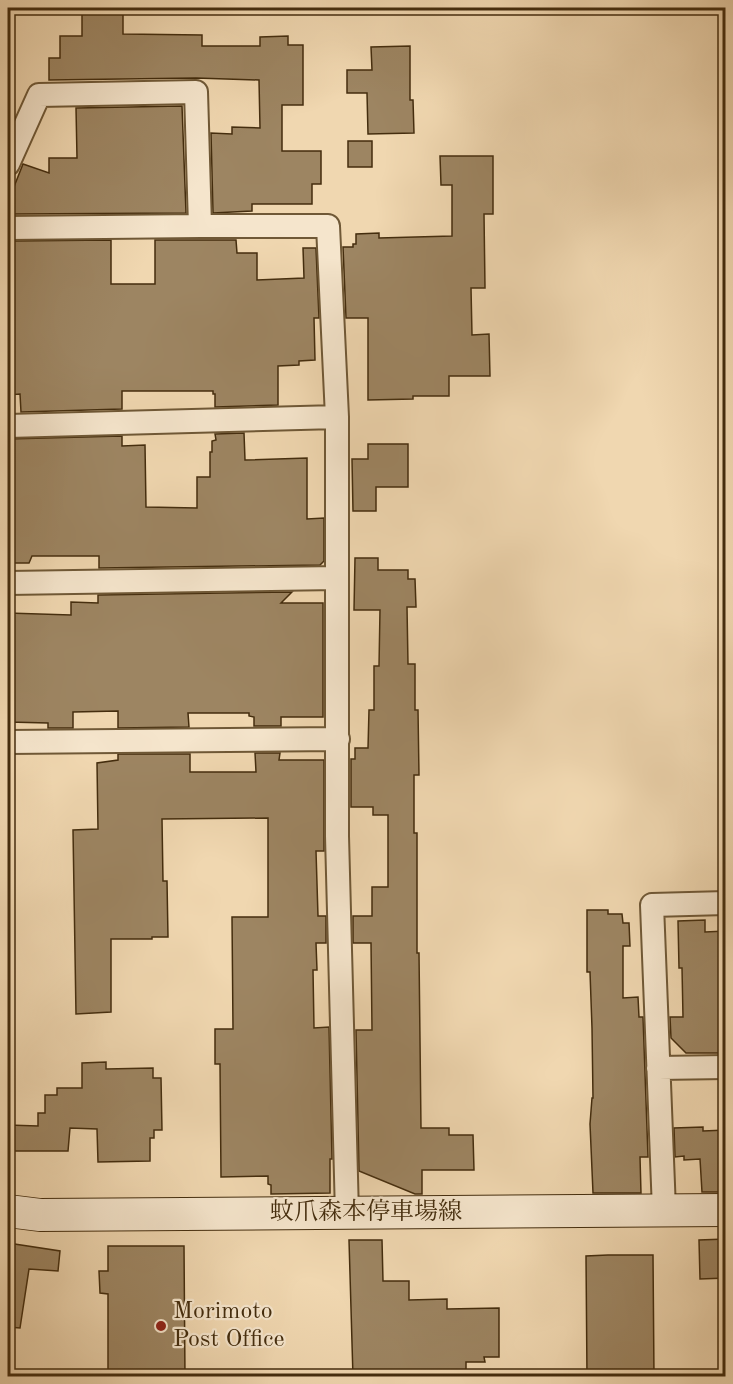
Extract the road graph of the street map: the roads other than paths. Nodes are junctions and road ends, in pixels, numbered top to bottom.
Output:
1 (8, 164) edge
2 (200, 226) junction
3 (8, 228) edge
4 (337, 417) junction
5 (8, 426) edge
6 (337, 578) junction
7 (8, 583) edge
8 (338, 739) junction
9 (8, 742) edge
10 (726, 903) edge
11 (726, 1067) edge
12 (658, 1068) junction
13 (664, 1210) junction
14 (726, 1210) edge
15 (8, 1211) edge
16 (347, 1214) junction

1 - 2 street
2 - 3 street
2 - 4 street
4 - 5 street
4 - 6 street
6 - 7 street
6 - 8 street
8 - 9 street
8 - 16 street
10 - 12 street
11 - 12 street
12 - 13 street
13 - 14 main road, 蚊爪森本停車場線
13 - 16 main road, 蚊爪森本停車場線
15 - 16 main road, 蚊爪森本停車場線

